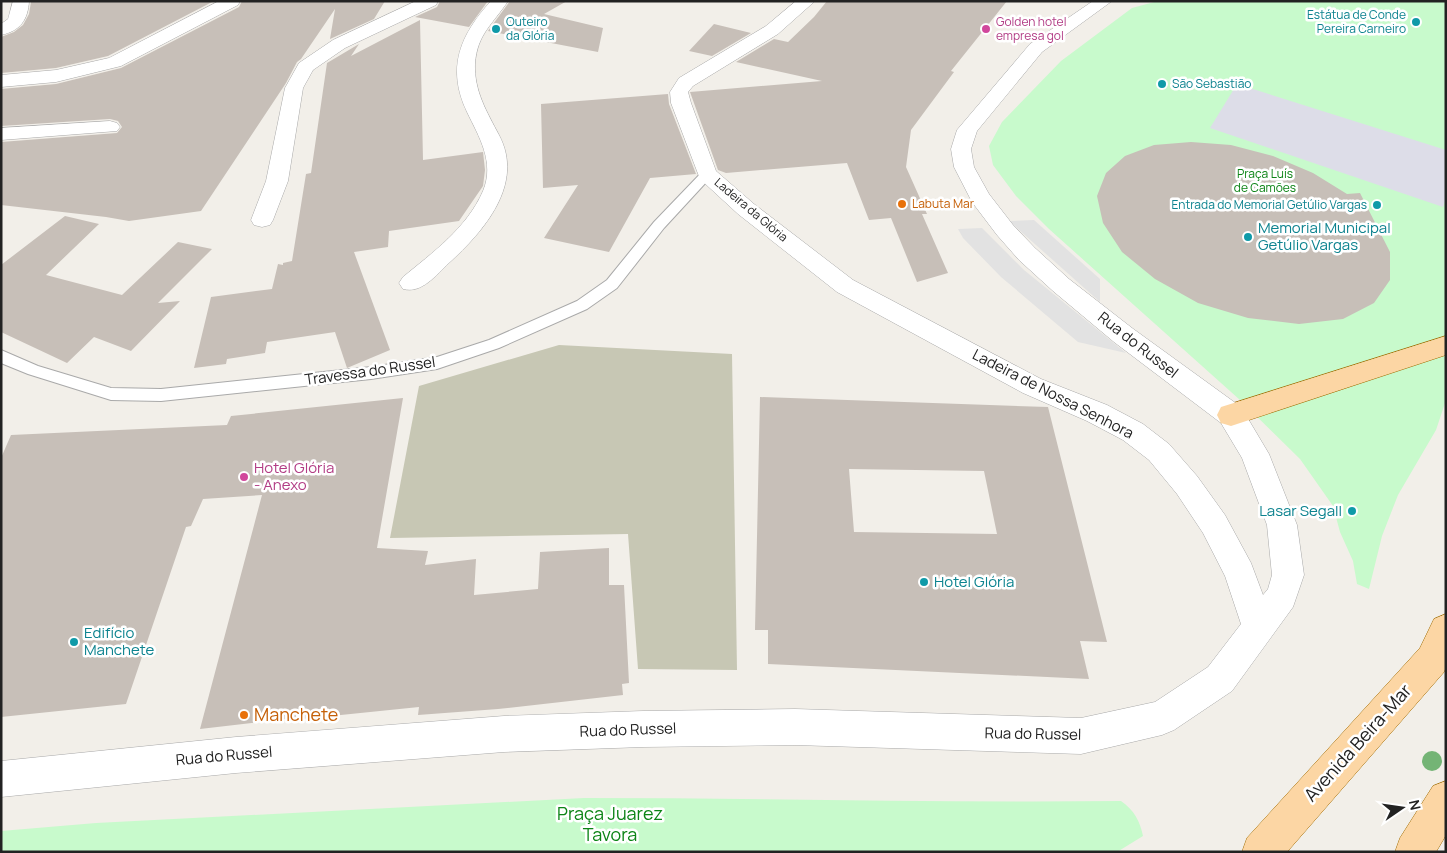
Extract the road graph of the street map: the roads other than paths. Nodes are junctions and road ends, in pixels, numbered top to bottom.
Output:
1 (22, 1) edge
2 (232, 1) edge
3 (430, 1) edge
4 (500, 1) edge
5 (807, 1) edge
6 (1104, 1) edge
7 (1, 30) edge
8 (1, 81) edge
9 (110, 127) dead end
10 (1, 134) edge
11 (707, 174) junction
12 (262, 220) dead end
13 (410, 284) dead end
14 (846, 286) joint
15 (1446, 345) edge
16 (1, 356) edge
17 (1231, 415) junction
18 (1258, 627) junction
19 (1446, 630) edge
20 (1, 779) edge
21 (1446, 799) edge
22 (1261, 852) edge
23 (1414, 852) edge

1 - 7 street
2 - 8 street
3 - 12 street
4 - 13 street
5 - 11 street, Ladeira da Glória
6 - 17 street, Rua do Russel
9 - 10 street
11 - 14 street, Ladeira da Glória
11 - 16 lane, Travessa do Russel
14 - 18 street, Ladeira de Nossa Senhora
15 - 17 main road
17 - 18 street, Rua do Russel
18 - 20 street, Rua do Russel
19 - 22 main road, Avenida Beira-Mar
21 - 23 main road

